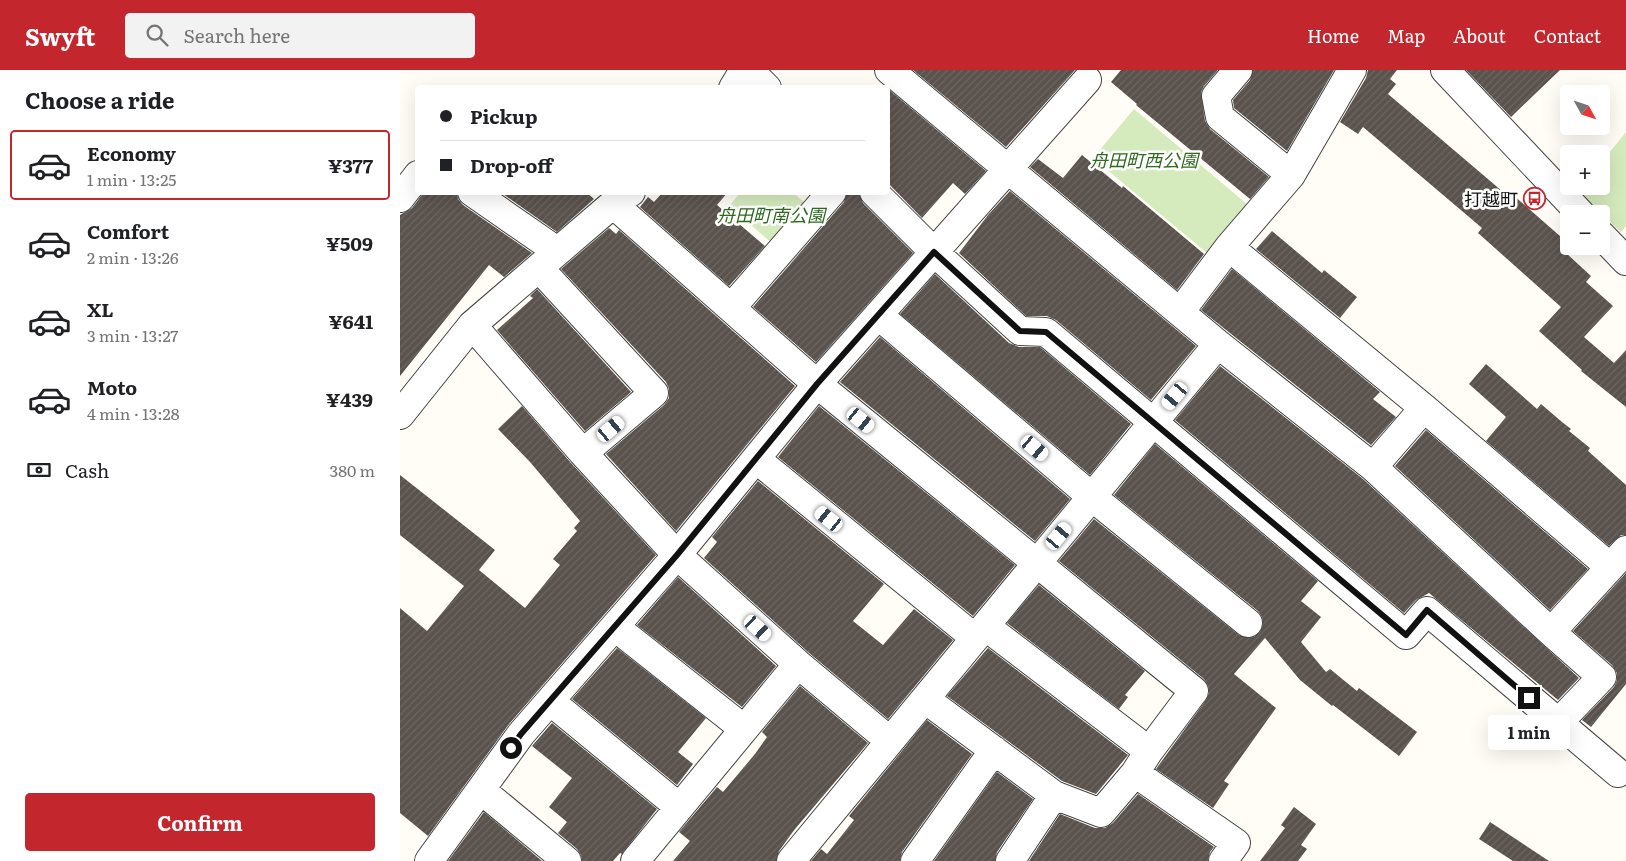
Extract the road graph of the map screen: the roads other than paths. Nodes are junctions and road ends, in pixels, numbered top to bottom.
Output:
1 (744, 70) edge
2 (749, 70) edge
3 (889, 70) edge
4 (1238, 70) edge
5 (1352, 70) edge
6 (1445, 70) edge
7 (1087, 80) dead end
8 (735, 85) edge
9 (764, 85) edge
10 (1008, 168) junction
11 (1291, 175) junction
12 (415, 179) edge
13 (475, 195) edge
14 (829, 195) edge
15 (877, 195) edge
16 (400, 198) edge
17 (622, 198) edge
18 (1572, 205) edge
19 (1610, 244) edge
20 (1229, 247) junction
21 (934, 252) junction
22 (548, 260) junction
23 (1626, 261) edge
24 (731, 308) junction
25 (1180, 312) junction
26 (878, 315) junction
27 (472, 325) junction
28 (1218, 344) junction
29 (817, 384) junction
30 (1424, 408) junction
31 (400, 414) edge
32 (1154, 422) junction
33 (583, 453) junction
34 (756, 460) junction
35 (1373, 467) junction
36 (1092, 497) junction
37 (677, 555) junction
38 (1618, 559) edge
39 (1037, 563) junction
40 (1248, 623) dead end
41 (615, 627) junction
42 (980, 632) junction
43 (1551, 632) junction
44 (798, 664) junction
45 (925, 699) junction
46 (550, 701) junction
47 (1558, 723) junction
48 (744, 729) junction
49 (890, 741) junction
50 (994, 750) junction
51 (1142, 762) junction
52 (1618, 773) dead end
53 (481, 790) junction
54 (1054, 795) junction
55 (679, 807) junction
56 (1017, 859) edge
57 (429, 861) edge
58 (567, 861) edge
59 (635, 861) edge
60 (791, 861) edge
61 (915, 861) edge
62 (1223, 861) edge

1 - 8 street
2 - 9 street
3 - 10 street
4 - 11 street
5 - 11 street
6 - 18 street
7 - 10 street
10 - 21 street
10 - 25 street
11 - 20 street
12 - 16 street
13 - 22 street
14 - 24 street
15 - 21 street
17 - 22 street
17 - 24 street
19 - 23 street
20 - 25 street
20 - 30 street
21 - 26 street
21 - 32 street
22 - 27 street
22 - 33 street
24 - 29 street
25 - 28 street
26 - 29 street
26 - 36 street
27 - 31 street
27 - 33 street
28 - 32 street
28 - 35 street
29 - 34 street
29 - 39 street
30 - 35 street
30 - 38 street
32 - 36 street
32 - 47 street
33 - 37 street
34 - 37 street
34 - 42 street
35 - 43 street
36 - 39 street
36 - 40 street
37 - 41 street
37 - 44 street
38 - 43 street
39 - 42 street
39 - 51 street
41 - 46 street
41 - 48 street
42 - 45 street
42 - 51 street
43 - 47 street
44 - 48 street
44 - 49 street
45 - 49 street
45 - 50 street
46 - 53 street
46 - 55 street
47 - 52 street
48 - 55 street
49 - 60 street
50 - 54 street
50 - 61 street
51 - 54 street
51 - 62 street
53 - 57 street
53 - 58 street
54 - 56 street
55 - 59 street

